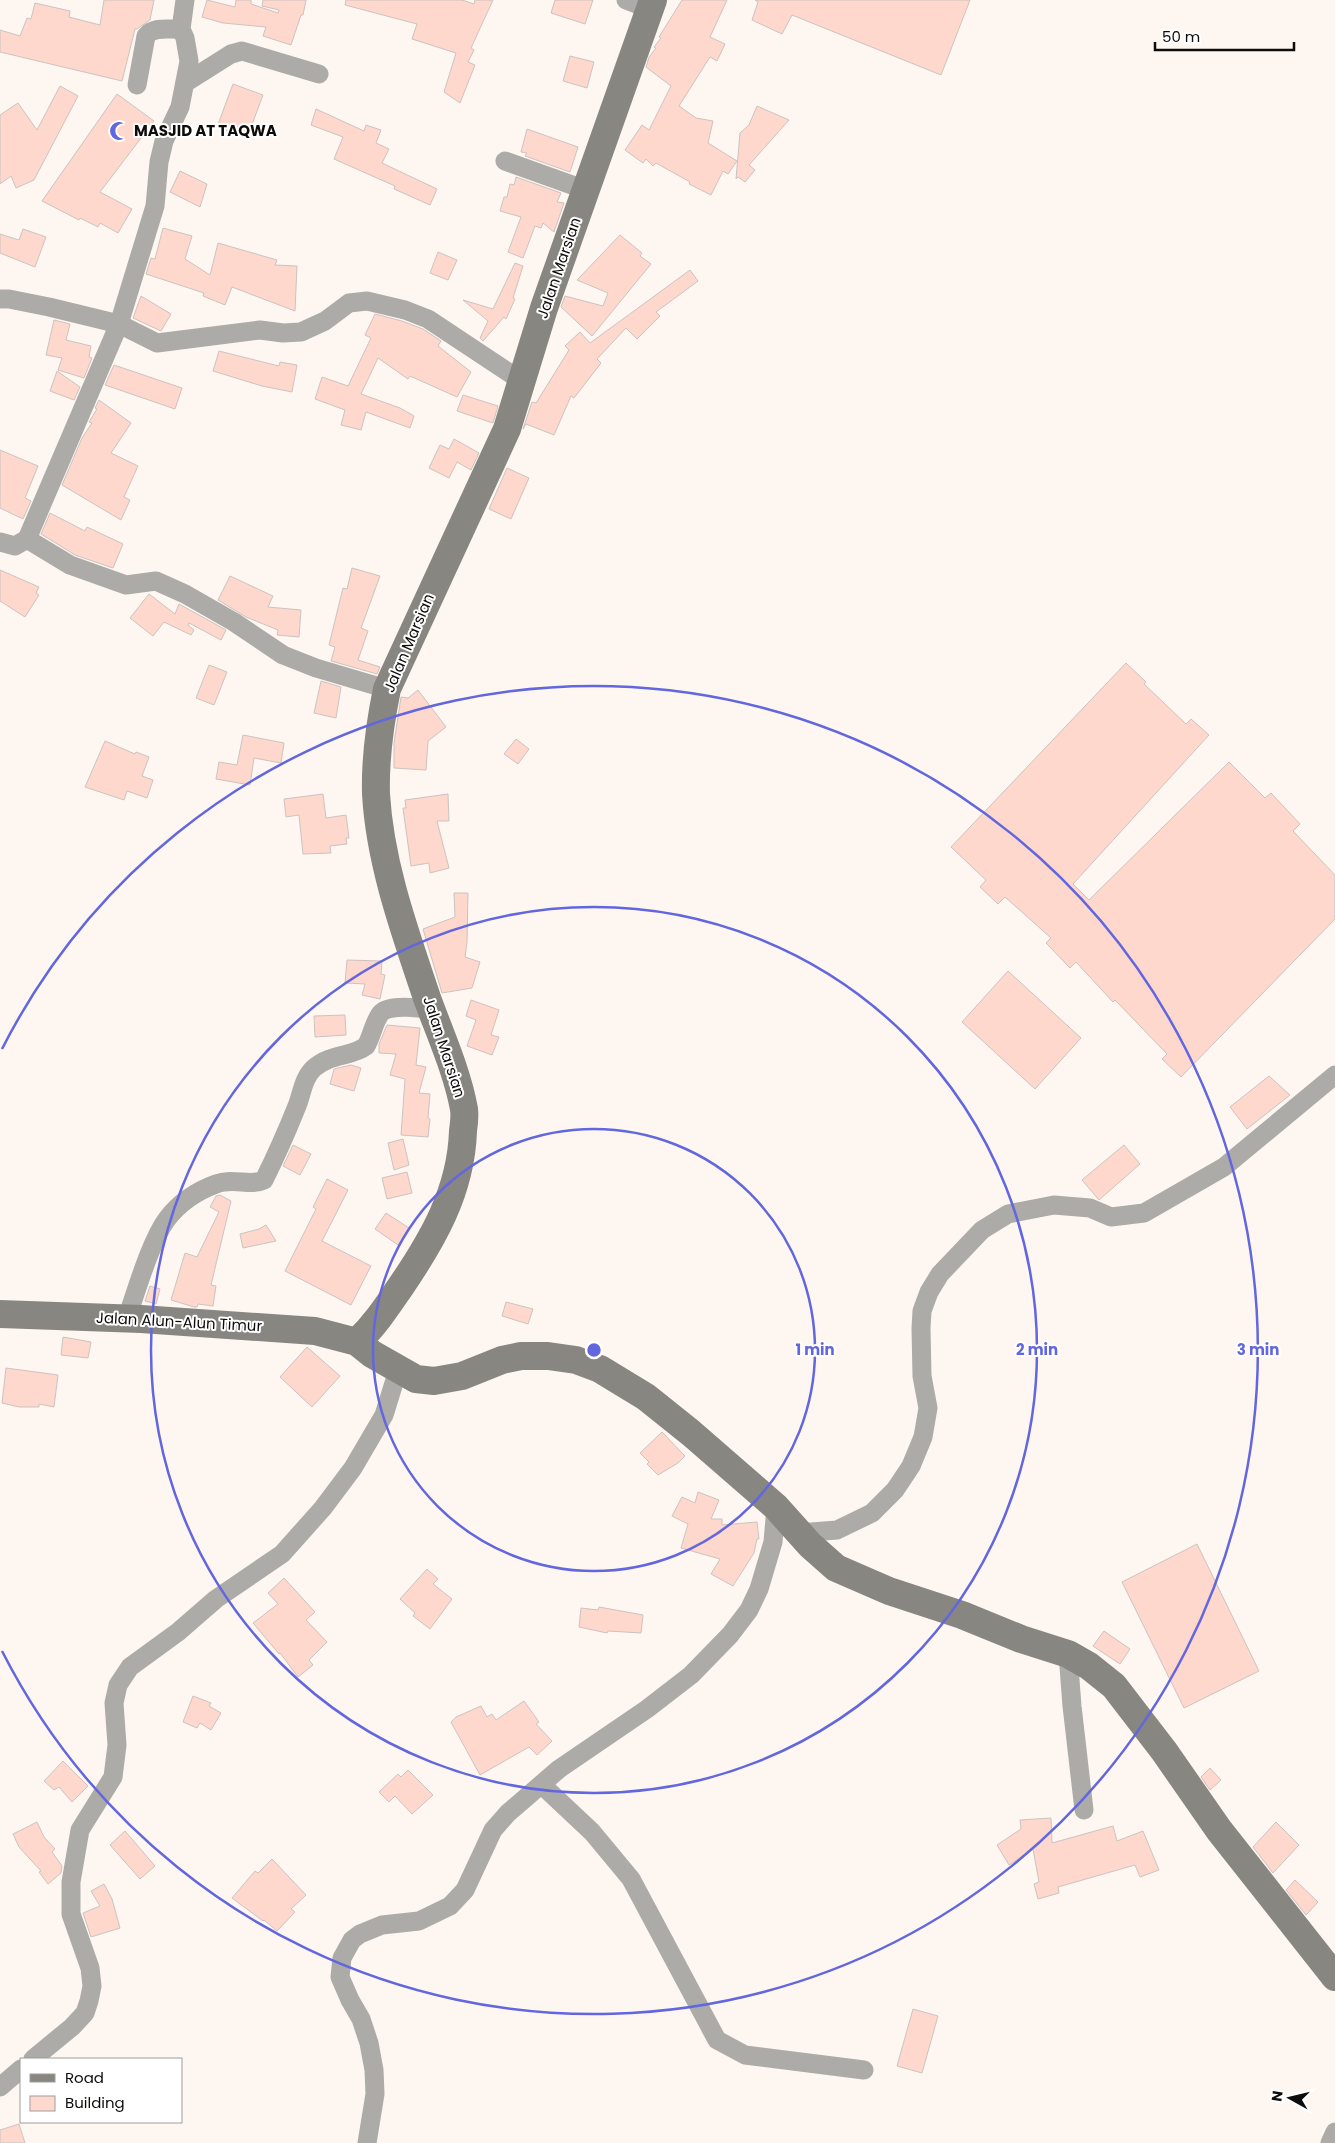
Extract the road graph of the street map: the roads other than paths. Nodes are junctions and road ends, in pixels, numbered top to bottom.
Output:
1 (185, 0) edge
2 (643, 3) edge
3 (180, 30) junction
4 (320, 74) dead end
5 (185, 83) junction
6 (137, 85) dead end
7 (505, 161) dead end
8 (586, 190) junction
9 (0, 299) edge
10 (119, 324) junction
11 (523, 382) junction
12 (27, 539) junction
13 (0, 542) edge
14 (387, 689) junction
15 (433, 1010) junction
16 (1335, 1075) edge
17 (0, 1314) edge
18 (127, 1318) junction
19 (357, 1342) junction
20 (398, 1370) junction
21 (776, 1507) junction
22 (798, 1533) junction
23 (1068, 1654) junction
24 (542, 1785) junction
25 (1084, 1810) dead end
26 (1335, 1977) edge
27 (34, 2058) edge
28 (20, 2070) edge
29 (864, 2070) dead end
30 (0, 2087) edge
31 (1335, 2132) edge
32 (367, 2143) edge
33 (1330, 2143) edge

1 - 3 street
2 - 8 street, Jalan Marsian
3 - 5 street
3 - 6 street
4 - 5 street
5 - 10 street
7 - 8 street
8 - 11 street, Jalan Marsian
9 - 10 street
10 - 11 street
10 - 12 street
11 - 14 street, Jalan Marsian
12 - 13 street
12 - 14 street
14 - 15 street, Jalan Marsian
15 - 18 street
15 - 19 street, Jalan Marsian
16 - 22 street
17 - 18 street, Jalan Alun-Alun Timur
18 - 19 street, Jalan Alun-Alun Timur
19 - 20 street, Jalan Alun-Alun Timur
20 - 21 street, Jalan Alun-Alun Timur
20 - 27 street
21 - 22 street, Jalan Alun-Alun Timur
21 - 24 street
22 - 23 street, Jalan Alun-Alun Timur
23 - 25 street
23 - 26 street, Jalan Alun-Alun Timur
24 - 29 street
24 - 32 street
28 - 30 street
31 - 33 street

